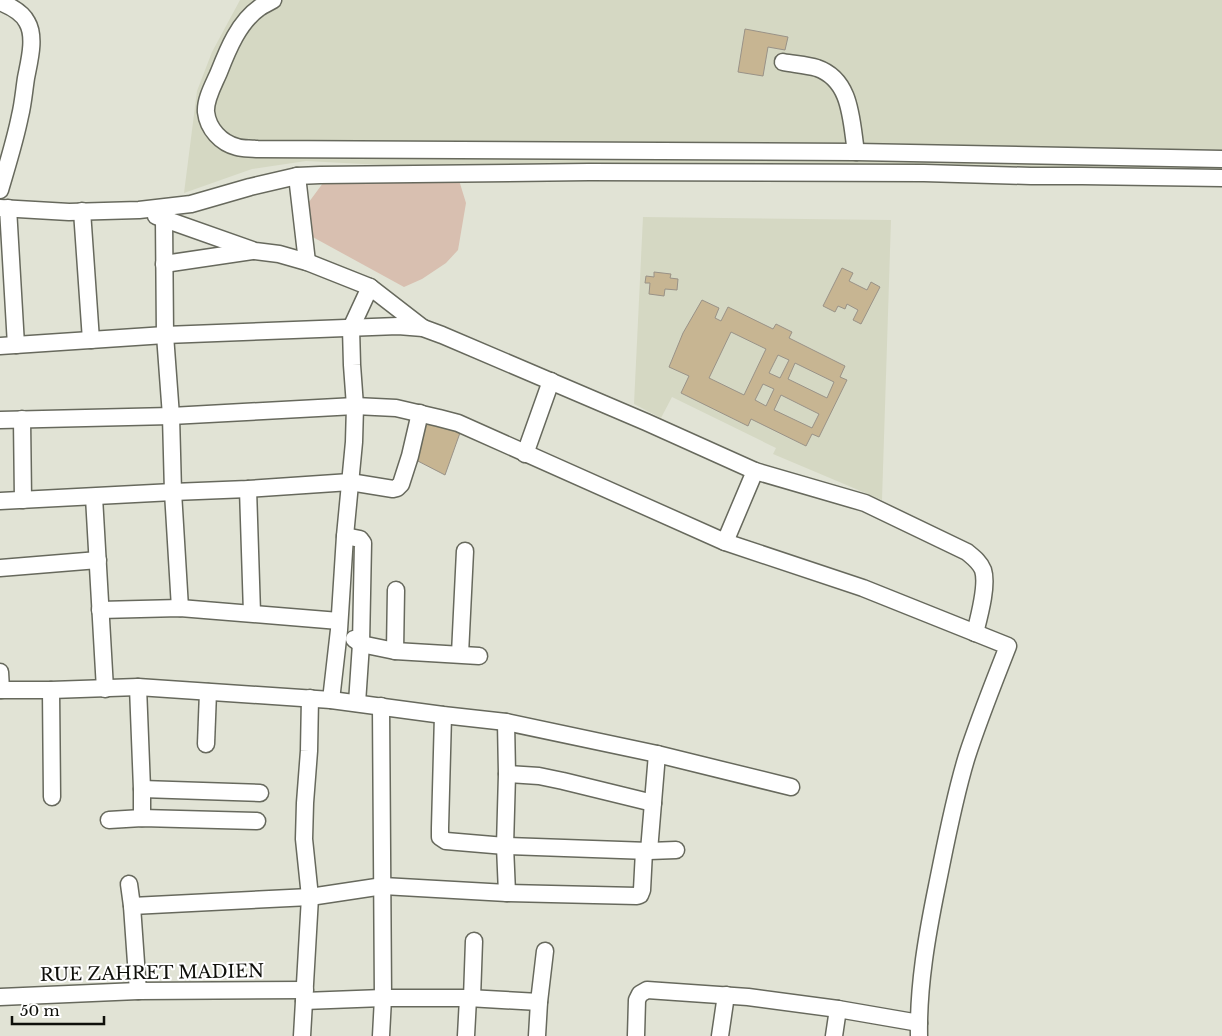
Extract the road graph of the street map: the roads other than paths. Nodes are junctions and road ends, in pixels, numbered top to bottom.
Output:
1 (273, 0) edge
2 (0, 2) edge
3 (783, 62) dead end
4 (856, 152) junction
5 (1222, 159) edge
6 (297, 176) junction
7 (1222, 178) edge
8 (0, 190) edge
9 (4, 208) edge
10 (139, 210) junction
11 (82, 211) junction
12 (164, 220) junction
13 (254, 251) junction
14 (307, 262) junction
15 (164, 264) junction
16 (370, 287) junction
17 (351, 328) junction
18 (423, 328) junction
19 (165, 335) junction
20 (91, 340) junction
21 (8, 345) edge
22 (551, 381) junction
23 (355, 406) junction
24 (420, 413) junction
25 (171, 416) junction
26 (22, 419) junction
27 (0, 420) edge
28 (526, 454) junction
29 (755, 471) junction
30 (350, 482) junction
31 (248, 489) junction
32 (173, 492) junction
33 (94, 497) junction
34 (23, 500) junction
35 (0, 501) edge
36 (345, 536) junction
37 (725, 542) junction
38 (465, 551) dead end
39 (98, 560) junction
40 (0, 568) edge
41 (396, 590) dead end
42 (180, 608) junction
43 (100, 610) junction
44 (252, 613) junction
45 (339, 625) junction
46 (976, 633) junction
47 (361, 644) junction
48 (395, 651) junction
49 (460, 654) junction
50 (479, 656) dead end
51 (0, 672) edge
52 (138, 687) junction
53 (105, 688) junction
54 (0, 690) edge
55 (51, 690) junction
56 (208, 692) junction
57 (310, 698) junction
58 (331, 700) junction
59 (357, 703) junction
60 (381, 706) junction
61 (443, 716) junction
62 (506, 722) junction
63 (206, 744) dead end
64 (657, 754) junction
65 (507, 774) junction
66 (791, 786) dead end
67 (142, 789) junction
68 (260, 793) dead end
69 (52, 797) dead end
70 (653, 803) junction
71 (142, 818) junction
72 (109, 820) dead end
73 (257, 821) dead end
74 (505, 846) junction
75 (676, 850) dead end
76 (646, 851) junction
77 (129, 884) dead end
78 (383, 886) junction
79 (507, 893) junction
80 (310, 897) junction
81 (132, 906) junction
82 (474, 941) dead end
83 (545, 951) dead end
84 (138, 991) junction
85 (304, 996) junction
86 (726, 996) junction
87 (0, 997) edge
88 (383, 998) junction
89 (470, 998) junction
90 (539, 1002) junction
91 (838, 1009) junction
92 (919, 1029) edge
93 (302, 1036) edge
94 (381, 1036) edge
95 (466, 1036) edge
96 (537, 1036) edge
97 (636, 1036) edge
98 (720, 1036) edge
99 (834, 1036) edge

1 - 4 street
2 - 8 street
3 - 4 street
4 - 5 street
6 - 7 street
6 - 10 street
6 - 14 street
9 - 11 street
9 - 21 street
10 - 11 street
10 - 12 street
11 - 20 street
12 - 13 street
12 - 15 street
13 - 14 street
13 - 15 street
14 - 16 street
15 - 19 street
16 - 17 street
16 - 18 street
17 - 18 street
17 - 19 street
17 - 23 street
18 - 22 street
19 - 20 street
19 - 25 street
20 - 21 street
22 - 28 street
22 - 29 street
23 - 24 street
23 - 25 street
23 - 30 street
24 - 28 street
24 - 30 street
25 - 26 street
25 - 32 street
26 - 27 street
26 - 34 street
28 - 37 street
29 - 37 street
29 - 46 street
30 - 31 street
30 - 36 street
31 - 32 street
31 - 44 street
32 - 33 street
32 - 42 street
33 - 34 street
33 - 39 street
34 - 35 street
36 - 45 street
36 - 47 street
37 - 46 street
38 - 49 street
39 - 40 street
39 - 43 street
41 - 48 street
42 - 43 street
42 - 44 street
43 - 53 street
44 - 45 street
45 - 47 street
45 - 58 street
46 - 92 street
47 - 48 street
47 - 59 street
48 - 49 street
49 - 50 street
51 - 54 street
52 - 53 street
52 - 56 street
52 - 67 street
53 - 55 street
54 - 55 street
55 - 69 street
56 - 57 street
56 - 63 street
57 - 58 street
57 - 80 street
58 - 59 street
59 - 60 street
60 - 61 street
60 - 78 street
61 - 62 street
61 - 74 street
62 - 64 street
62 - 65 street
64 - 66 street
64 - 70 street
65 - 70 street
65 - 74 street
67 - 68 street
67 - 71 street
70 - 76 street
71 - 72 street
71 - 73 street
74 - 76 street
74 - 79 street
75 - 76 street
76 - 79 street
77 - 81 street
78 - 79 street
78 - 80 street
78 - 88 street
80 - 81 street
80 - 85 street
81 - 84 street
82 - 89 street
83 - 90 street
84 - 85 street, RUE ZAHRET MADIEN
84 - 87 street, RUE ZAHRET MADIEN
85 - 88 street, RUE ZAHRET MADIEN
85 - 93 street
86 - 91 street
86 - 97 street
86 - 98 street
88 - 89 street, RUE ZAHRET MADIEN
88 - 94 street
89 - 90 street, RUE ZAHRET MADIEN
89 - 95 street
90 - 96 street
91 - 92 street
91 - 99 street

